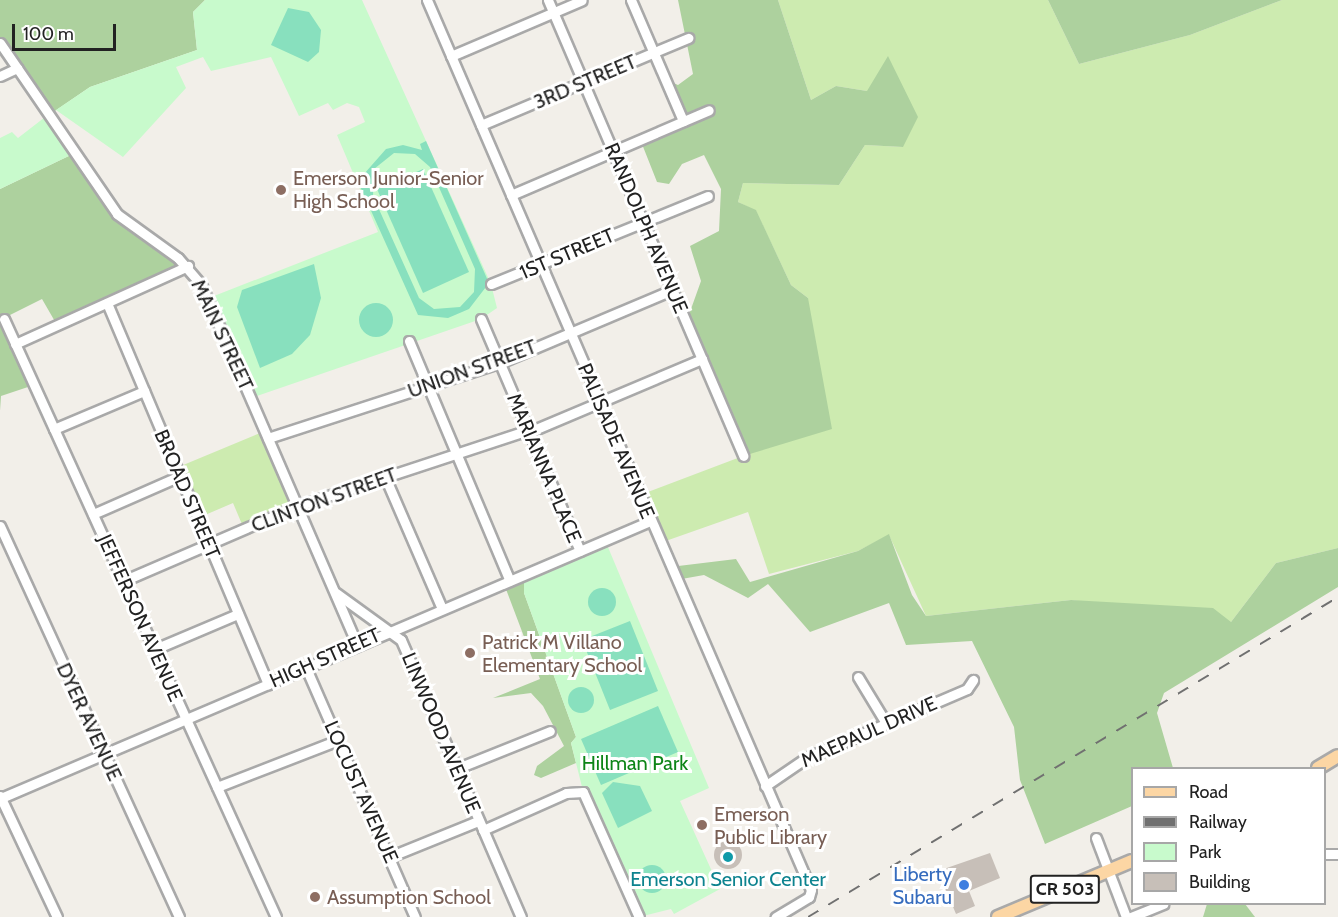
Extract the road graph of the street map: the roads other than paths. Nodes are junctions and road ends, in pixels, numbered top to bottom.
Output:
1 (427, 0) edge
2 (548, 0) edge
3 (582, 0) edge
4 (631, 0) edge
5 (553, 12) junction
6 (688, 38) dead end
7 (0, 43) edge
8 (653, 53) junction
9 (451, 56) junction
10 (17, 68) junction
11 (0, 76) edge
12 (583, 82) junction
13 (709, 110) dead end
14 (683, 121) junction
15 (481, 125) junction
16 (613, 151) junction
17 (511, 195) junction
18 (708, 196) dead end
19 (643, 222) junction
20 (188, 266) junction
21 (541, 267) junction
22 (491, 284) dead end
23 (672, 290) junction
24 (107, 303) junction
25 (4, 319) dead end
26 (481, 319) dead end
27 (569, 331) junction
28 (408, 341) dead end
29 (15, 344) junction
30 (702, 359) junction
31 (499, 363) junction
32 (426, 386) junction
33 (144, 392) junction
34 (600, 402) junction
35 (54, 429) junction
36 (529, 431) junction
37 (268, 438) junction
38 (456, 454) junction
39 (743, 456) dead end
40 (180, 476) junction
41 (385, 477) junction
42 (297, 507) junction
43 (93, 514) junction
44 (650, 520) junction
45 (0, 526) edge
46 (209, 544) junction
47 (580, 551) junction
48 (327, 578) junction
49 (123, 581) junction
50 (510, 581) junction
51 (442, 609) junction
52 (238, 614) junction
53 (391, 629) junction
54 (357, 644) junction
55 (155, 650) junction
56 (306, 668) junction
57 (858, 677) dead end
58 (973, 681) dead end
59 (268, 684) junction
60 (186, 720) junction
61 (886, 723) junction
62 (550, 730) dead end
63 (338, 740) junction
64 (104, 756) junction
65 (1338, 756) edge
66 (1320, 767) edge
67 (458, 768) junction
68 (765, 786) junction
69 (217, 787) junction
70 (1, 797) edge
71 (478, 821) junction
72 (483, 830) junction
73 (1096, 838) dead end
74 (389, 857) junction
75 (1131, 861) edge
76 (1106, 872) junction
77 (1159, 905) edge
78 (57, 917) edge
79 (179, 917) edge
80 (276, 917) edge
81 (415, 917) edge
82 (521, 917) edge
83 (639, 917) edge
84 (776, 917) edge
85 (998, 917) edge
86 (1126, 917) edge
87 (1131, 917) edge

1 - 9 street, PALISADE AVENUE
2 - 5 street, RANDOLPH AVENUE
3 - 5 street
4 - 8 street
5 - 9 street
5 - 12 street, RANDOLPH AVENUE
6 - 8 street, 3RD STREET
7 - 10 street, MAIN STREET
8 - 12 street, 3RD STREET
8 - 14 street
9 - 15 street, PALISADE AVENUE
10 - 11 street
10 - 20 street, MAIN STREET
12 - 15 street, 3RD STREET
12 - 16 street, RANDOLPH AVENUE
13 - 14 street
14 - 16 street
15 - 17 street, PALISADE AVENUE
16 - 17 street
16 - 19 street, RANDOLPH AVENUE
17 - 21 street, PALISADE AVENUE
18 - 19 street, 1ST STREET
19 - 21 street, 1ST STREET
19 - 23 street, RANDOLPH AVENUE
20 - 24 street
20 - 37 street, MAIN STREET
21 - 22 street, 1ST STREET
21 - 27 street, PALISADE AVENUE
23 - 27 street, UNION STREET
23 - 30 street, RANDOLPH AVENUE
24 - 29 street
24 - 33 street, BROAD STREET
25 - 29 street, JEFFERSON AVENUE
26 - 31 street, MARIANNA PLACE
27 - 31 street, UNION STREET
27 - 34 street, PALISADE AVENUE
28 - 32 street
29 - 35 street, JEFFERSON AVENUE
30 - 34 street, CLINTON STREET
30 - 39 street, RANDOLPH AVENUE
31 - 32 street, UNION STREET
31 - 36 street, MARIANNA PLACE
32 - 37 street, UNION STREET
32 - 38 street
33 - 35 street
33 - 40 street, BROAD STREET
34 - 36 street, CLINTON STREET
34 - 44 street, PALISADE AVENUE
35 - 43 street, JEFFERSON AVENUE
36 - 38 street, CLINTON STREET
36 - 47 street, MARIANNA PLACE
37 - 42 street, MAIN STREET
38 - 41 street, CLINTON STREET
38 - 50 street
40 - 43 street
40 - 46 street, BROAD STREET
41 - 42 street, CLINTON STREET
41 - 51 street
42 - 46 street, CLINTON STREET
42 - 48 street, MAIN STREET
43 - 49 street, JEFFERSON AVENUE
44 - 47 street, HIGH STREET
44 - 68 street, PALISADE AVENUE
45 - 64 street, DYER AVENUE
46 - 49 street, CLINTON STREET
46 - 52 street, BROAD STREET
47 - 50 street, HIGH STREET
48 - 53 street, LINWOOD AVENUE
48 - 54 street, MAIN STREET
49 - 55 street, JEFFERSON AVENUE
50 - 51 street, HIGH STREET
51 - 53 street, HIGH STREET
52 - 55 street
52 - 59 street, BROAD STREET
53 - 54 street, HIGH STREET
53 - 67 street, LINWOOD AVENUE
54 - 56 street, HIGH STREET
55 - 60 street, JEFFERSON AVENUE
56 - 59 street, HIGH STREET
56 - 63 street, LOCUST AVENUE
57 - 61 street
58 - 61 street, MAEPAUL DRIVE
59 - 60 street, HIGH STREET
60 - 64 street, HIGH STREET
60 - 69 street, JEFFERSON AVENUE
61 - 68 street, MAEPAUL DRIVE
62 - 67 street
63 - 69 street
63 - 74 street, LOCUST AVENUE
64 - 70 street, HIGH STREET
64 - 79 street, DYER AVENUE
65 - 66 main road
67 - 71 street, LINWOOD AVENUE
68 - 84 street, PALISADE AVENUE
69 - 80 street, JEFFERSON AVENUE
70 - 78 street
71 - 72 street, LINWOOD AVENUE
71 - 74 street
72 - 82 street, LINWOOD AVENUE
72 - 83 street
73 - 76 street
74 - 81 street, LOCUST AVENUE
75 - 76 main road, CR 503
76 - 85 main road, CR 503
76 - 86 street
77 - 87 street

